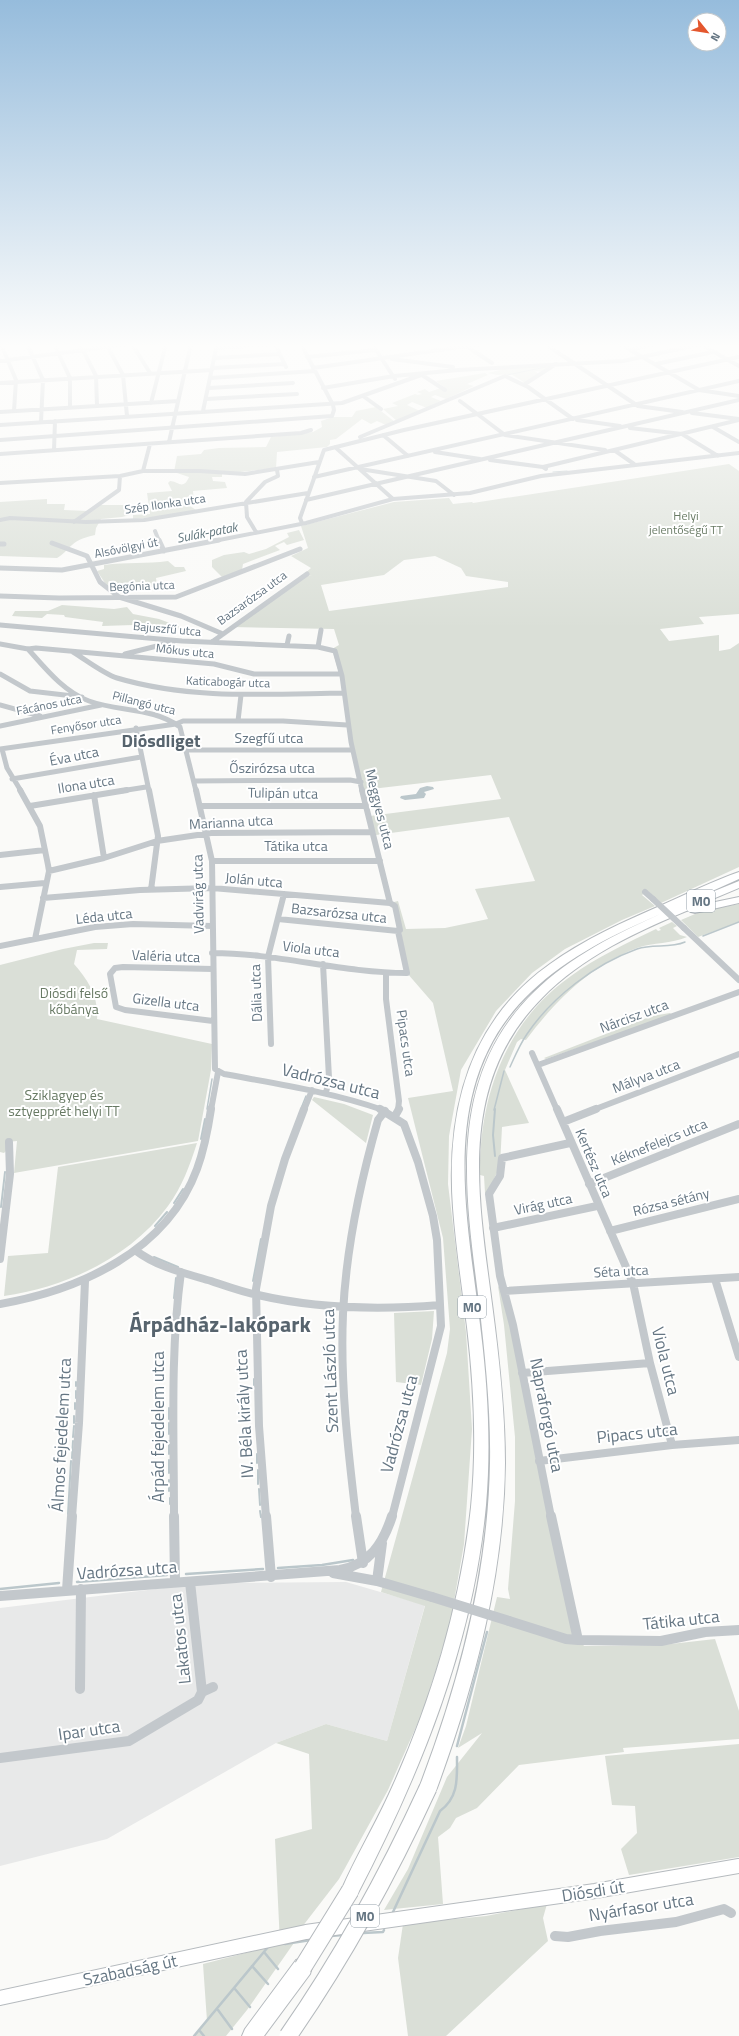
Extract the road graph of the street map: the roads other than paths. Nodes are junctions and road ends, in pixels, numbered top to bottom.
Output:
1 (13, 439) edge
2 (54, 439) edge
3 (170, 439) edge
4 (213, 439) edge
5 (357, 439) edge
6 (365, 439) edge
7 (388, 439) edge
8 (481, 439) edge
9 (532, 439) edge
10 (572, 439) edge
11 (661, 439) edge
12 (690, 439) edge
13 (0, 440) edge
14 (169, 442) junction
15 (351, 442) junction
16 (555, 443) junction
17 (150, 444) junction
18 (335, 448) junction
19 (54, 450) junction
20 (430, 451) junction
21 (612, 451) junction
22 (739, 453) edge
23 (0, 454) edge
24 (408, 456) junction
25 (718, 456) junction
26 (484, 459) junction
27 (319, 462) junction
28 (634, 464) junction
29 (543, 467) junction
30 (359, 468) junction
31 (277, 470) junction
32 (143, 471) junction
33 (553, 474) junction
34 (120, 476) junction
35 (410, 476) junction
36 (314, 477) junction
37 (0, 483) edge
38 (376, 484) junction
39 (308, 493) junction
40 (454, 495) junction
41 (393, 499) junction
42 (306, 500) junction
43 (246, 502) junction
44 (0, 520) edge
45 (74, 522) junction
46 (302, 523) junction
47 (155, 531) dead end
48 (256, 532) junction
49 (52, 543) dead end
50 (300, 549) dead end
51 (164, 551) junction
52 (91, 564) junction
53 (0, 568) edge
54 (307, 574) dead end
55 (0, 596) edge
56 (119, 597) junction
57 (0, 625) edge
58 (321, 630) dead end
59 (222, 634) junction
60 (257, 636) dead end
61 (289, 636) dead end
62 (182, 641) junction
63 (212, 642) junction
64 (0, 644) edge
65 (254, 644) junction
66 (287, 645) junction
67 (318, 647) junction
68 (28, 649) junction
69 (332, 649) joint
70 (73, 652) junction
71 (121, 656) junction
72 (0, 674) edge
73 (340, 674) junction
74 (344, 693) junction
75 (242, 695) junction
76 (82, 697) junction
77 (103, 704) junction
78 (0, 705) edge
79 (42, 716) junction
80 (238, 721) junction
81 (176, 724) junction
82 (347, 725) junction
83 (0, 726) edge
84 (136, 728) junction
85 (1, 749) edge
86 (186, 750) junction
87 (352, 750) junction
88 (141, 757) junction
89 (359, 776) junction
90 (12, 779) junction
91 (350, 780) junction
92 (194, 781) junction
93 (361, 782) junction
94 (146, 787) junction
95 (94, 795) junction
96 (30, 806) junction
97 (200, 806) junction
98 (366, 806) junction
99 (372, 832) junction
100 (207, 834) junction
101 (157, 841) junction
102 (46, 850) junction
103 (0, 854) edge
104 (104, 858) junction
105 (212, 861) junction
106 (380, 861) junction
107 (49, 871) junction
108 (738, 877) edge
109 (45, 883) junction
110 (0, 887) edge
111 (212, 888) junction
112 (151, 890) junction
113 (645, 892) dead end
114 (284, 894) junction
115 (43, 898) junction
116 (739, 900) edge
117 (390, 903) junction
118 (664, 918) junction
119 (278, 919) junction
120 (212, 926) junction
121 (398, 931) junction
122 (35, 939) junction
123 (0, 946) edge
124 (212, 953) junction
125 (268, 957) junction
126 (323, 964) junction
127 (213, 969) junction
128 (386, 973) junction
129 (407, 973) joint
130 (739, 980) edge
131 (739, 992) edge
132 (116, 1007) joint
133 (213, 1021) junction
134 (271, 1044) dead end
135 (532, 1053) dead end
136 (739, 1054) edge
137 (538, 1065) junction
138 (217, 1071) junction
139 (312, 1090) junction
140 (326, 1093) junction
141 (385, 1111) junction
142 (395, 1116) junction
143 (563, 1122) junction
144 (739, 1124) edge
145 (9, 1142) dead end
146 (570, 1143) junction
147 (589, 1184) junction
148 (739, 1199) edge
149 (598, 1206) junction
150 (493, 1228) junction
151 (610, 1231) junction
152 (135, 1250) junction
153 (0, 1258) edge
154 (181, 1272) junction
155 (739, 1278) edge
156 (715, 1279) junction
157 (85, 1281) junction
158 (633, 1283) junction
159 (505, 1291) junction
160 (256, 1295) junction
161 (0, 1304) edge
162 (440, 1305) junction
163 (344, 1308) junction
164 (739, 1357) edge
165 (650, 1363) junction
166 (522, 1373) junction
167 (739, 1440) edge
168 (672, 1445) junction
169 (539, 1460) junction
170 (382, 1542) junction
171 (364, 1563) junction
172 (378, 1569) junction
173 (327, 1572) junction
174 (270, 1577) junction
175 (377, 1581) junction
176 (175, 1582) junction
177 (190, 1582) junction
178 (389, 1584) junction
179 (80, 1589) junction
180 (67, 1590) junction
181 (0, 1596) edge
182 (739, 1630) edge
183 (578, 1640) junction
184 (213, 1687) dead end
185 (80, 1689) dead end
186 (202, 1692) junction
187 (0, 1758) edge
188 (739, 1866) edge
189 (731, 1913) dead end
190 (555, 1936) dead end
191 (261, 1941) joint
192 (0, 1998) edge
193 (252, 2036) edge
194 (288, 2036) edge

1 - 13 street
2 - 19 street
3 - 14 street
4 - 14 street
5 - 15 street
6 - 15 street
7 - 24 street
8 - 20 street
9 - 16 street
10 - 16 street
11 - 21 street
12 - 25 street
14 - 17 street
15 - 18 street
16 - 21 street
16 - 26 street
17 - 19 street
17 - 32 street
18 - 27 street
18 - 30 street
19 - 23 street
20 - 24 street
20 - 26 street
21 - 28 street
21 - 29 street
22 - 25 street, Alsóvölgyi út
24 - 30 street
25 - 28 street, Alsóvölgyi út
26 - 29 street
26 - 35 street
27 - 31 street
27 - 36 street
28 - 33 street, Alsóvölgyi út
29 - 33 street
30 - 35 street
30 - 36 street
30 - 38 street
31 - 32 street
31 - 43 street
32 - 34 street
33 - 40 street, Alsóvölgyi út
34 - 37 street
34 - 45 street
35 - 38 street
35 - 40 street
36 - 39 street
38 - 41 street
38 - 42 street
39 - 42 street
39 - 43 street, Szép Ilonka utca
40 - 41 street, Alsóvölgyi út
41 - 46 street, Alsóvölgyi út
42 - 46 street
43 - 45 street, Szép Ilonka utca
43 - 48 street
44 - 45 street, Szép Ilonka utca
46 - 48 street, Alsóvölgyi út
47 - 51 street
48 - 51 street, Alsóvölgyi út
49 - 52 street
50 - 56 street, Begónia utca
51 - 52 street, Alsóvölgyi út
52 - 53 street, Alsóvölgyi út
52 - 56 street
54 - 59 street, Bazsarózsa utca
55 - 56 street, Begónia utca
56 - 59 street
57 - 62 street, Bajuszfű utca
58 - 67 street
59 - 63 street, Bazsarózsa utca
60 - 65 street
61 - 66 street
62 - 63 street, Bajuszfű utca
62 - 71 street
63 - 65 street, Bajuszfű utca
64 - 68 street, Mókus utca
65 - 66 street, Bajuszfű utca
66 - 67 street, Bajuszfű utca
67 - 69 street, Bajuszfű utca
68 - 70 street, Mókus utca
68 - 76 street, Pillangó utca
69 - 73 street, Meggyes utca
70 - 71 street, Mókus utca
70 - 75 street, Katicabogár utca
71 - 73 street, Mókus utca
72 - 76 street
73 - 74 street, Meggyes utca
74 - 75 street, Katicabogár utca
74 - 82 street, Meggyes utca
75 - 80 street
76 - 77 street, Pillangó utca
77 - 79 street, Fácános utca
77 - 81 street, Pillangó utca
78 - 79 street
79 - 83 street, Fácános utca
80 - 81 street, Pillangó utca
80 - 82 street, Pillangó utca
81 - 84 street, Fenyősor utca
81 - 86 street, Vadvirág utca
82 - 87 street, Meggyes utca
84 - 85 street, Fenyősor utca
84 - 88 street
85 - 90 street
86 - 87 street, Szegfű utca
86 - 92 street, Vadvirág utca
87 - 89 street, Meggyes utca
88 - 90 street, Éva utca
88 - 94 street
89 - 91 street, Őszirózsa utca
89 - 93 street, Meggyes utca
90 - 96 street
91 - 92 street, Őszirózsa utca
91 - 93 street, Őszirózsa utca
92 - 97 street, Vadvirág utca
93 - 98 street, Meggyes utca
94 - 95 street, Ilona utca
94 - 101 street
95 - 96 street, Ilona utca
95 - 104 street
96 - 102 street
97 - 98 street, Tulipán utca
97 - 100 street, Vadvirág utca
98 - 99 street, Meggyes utca
99 - 100 street, Marianna utca
99 - 106 street, Meggyes utca
100 - 101 street, Marianna utca
100 - 105 street, Vadvirág utca
101 - 104 street, Marianna utca
101 - 112 street
102 - 103 street
102 - 107 street
104 - 107 street, Marianna utca
105 - 106 street, Tátika utca
105 - 111 street, Vadvirág utca
106 - 117 street, Meggyes utca
107 - 109 street
108 - 118 highway, M0
108 - 193 highway, M0, bridge
109 - 110 street
109 - 115 street
111 - 112 street, Jolán utca
111 - 114 street, Jolán utca
111 - 120 street, Vadvirág utca
112 - 115 street, Jolán utca
113 - 130 street, bridge
114 - 117 street, Jolán utca
114 - 119 street, Dália utca
115 - 122 street
116 - 118 highway
117 - 121 street, Meggyes utca
118 - 194 highway, M0, bridge
119 - 121 street, Bazsarózsa utca
119 - 125 street, Dália utca
120 - 122 street, Léda utca
120 - 124 street, Vadvirág utca
121 - 129 street, Meggyes utca
122 - 123 street, Léda utca
124 - 125 street, Viola utca
124 - 127 street, Vadvirág utca
125 - 126 street, Viola utca
125 - 134 street, Dália utca
126 - 128 street, Viola utca
126 - 140 street
127 - 132 street, Valéria utca
127 - 133 street, Vadvirág utca
128 - 129 street, Viola utca
128 - 142 street, Pipacs utca
131 - 137 street, Nárcisz utca
132 - 133 street, Gizella utca
133 - 138 street, Vadvirág utca
135 - 137 street, Kertész utca
136 - 143 street, Mályva utca
137 - 143 street, Kertész utca
138 - 139 street, Vadrózsa utca
138 - 152 street, Vadvirág utca
139 - 140 street, Vadrózsa utca
139 - 160 street, IV. Béla király utca
140 - 141 street, Vadrózsa utca
141 - 142 street, Vadrózsa utca
141 - 163 street, Szent László utca
142 - 162 street, Vadrózsa utca
143 - 146 street, Kertész utca
144 - 147 street, Kéknefelejcs utca
145 - 153 street
146 - 147 street, Kertész utca
146 - 150 street, Napraforgó utca
147 - 149 street, Kertész utca
148 - 151 street, Rózsa sétány
149 - 150 street, Virág utca
149 - 151 street, Kertész utca
150 - 159 street, Napraforgó utca
151 - 158 street, Kertész utca
152 - 154 street
152 - 157 street, Vadvirág utca
154 - 160 street
154 - 176 street, Árpád fejedelem utca
155 - 156 street, Séta utca
156 - 158 street, Séta utca
156 - 164 street
157 - 161 street, Vadvirág utca
157 - 180 street, Álmos fejedelem utca
158 - 159 street, Séta utca
158 - 165 street, Viola utca
159 - 166 street, Napraforgó utca
160 - 163 street
160 - 174 street, IV. Béla király utca
162 - 163 street
162 - 170 street, Vadrózsa utca
163 - 171 street, Szent László utca
165 - 166 street
165 - 168 street, Viola utca
166 - 169 street, Napraforgó utca
167 - 168 street, Pipacs utca
168 - 169 street, Pipacs utca
169 - 183 street, Napraforgó utca
170 - 171 street, Vadrózsa utca
170 - 172 street
171 - 173 street, Vadrózsa utca
172 - 175 street
172 - 178 street
173 - 174 street, Vadrózsa utca
173 - 175 street, Tátika utca
174 - 177 street, Vadrózsa utca
175 - 178 street, Tátika utca
176 - 177 street, Vadrózsa utca
176 - 179 street, Vadrózsa utca
177 - 186 street, Lakatos utca
178 - 183 street, Tátika utca, bridge
179 - 180 street, Vadrózsa utca
179 - 185 street
180 - 181 street, Vadrózsa utca
182 - 183 street, Tátika utca
184 - 186 street, Ipar utca
186 - 187 street, Ipar utca
188 - 191 main road, Diósdi út
189 - 190 street, Nyárfasor utca
191 - 192 main road, Szabadság út

